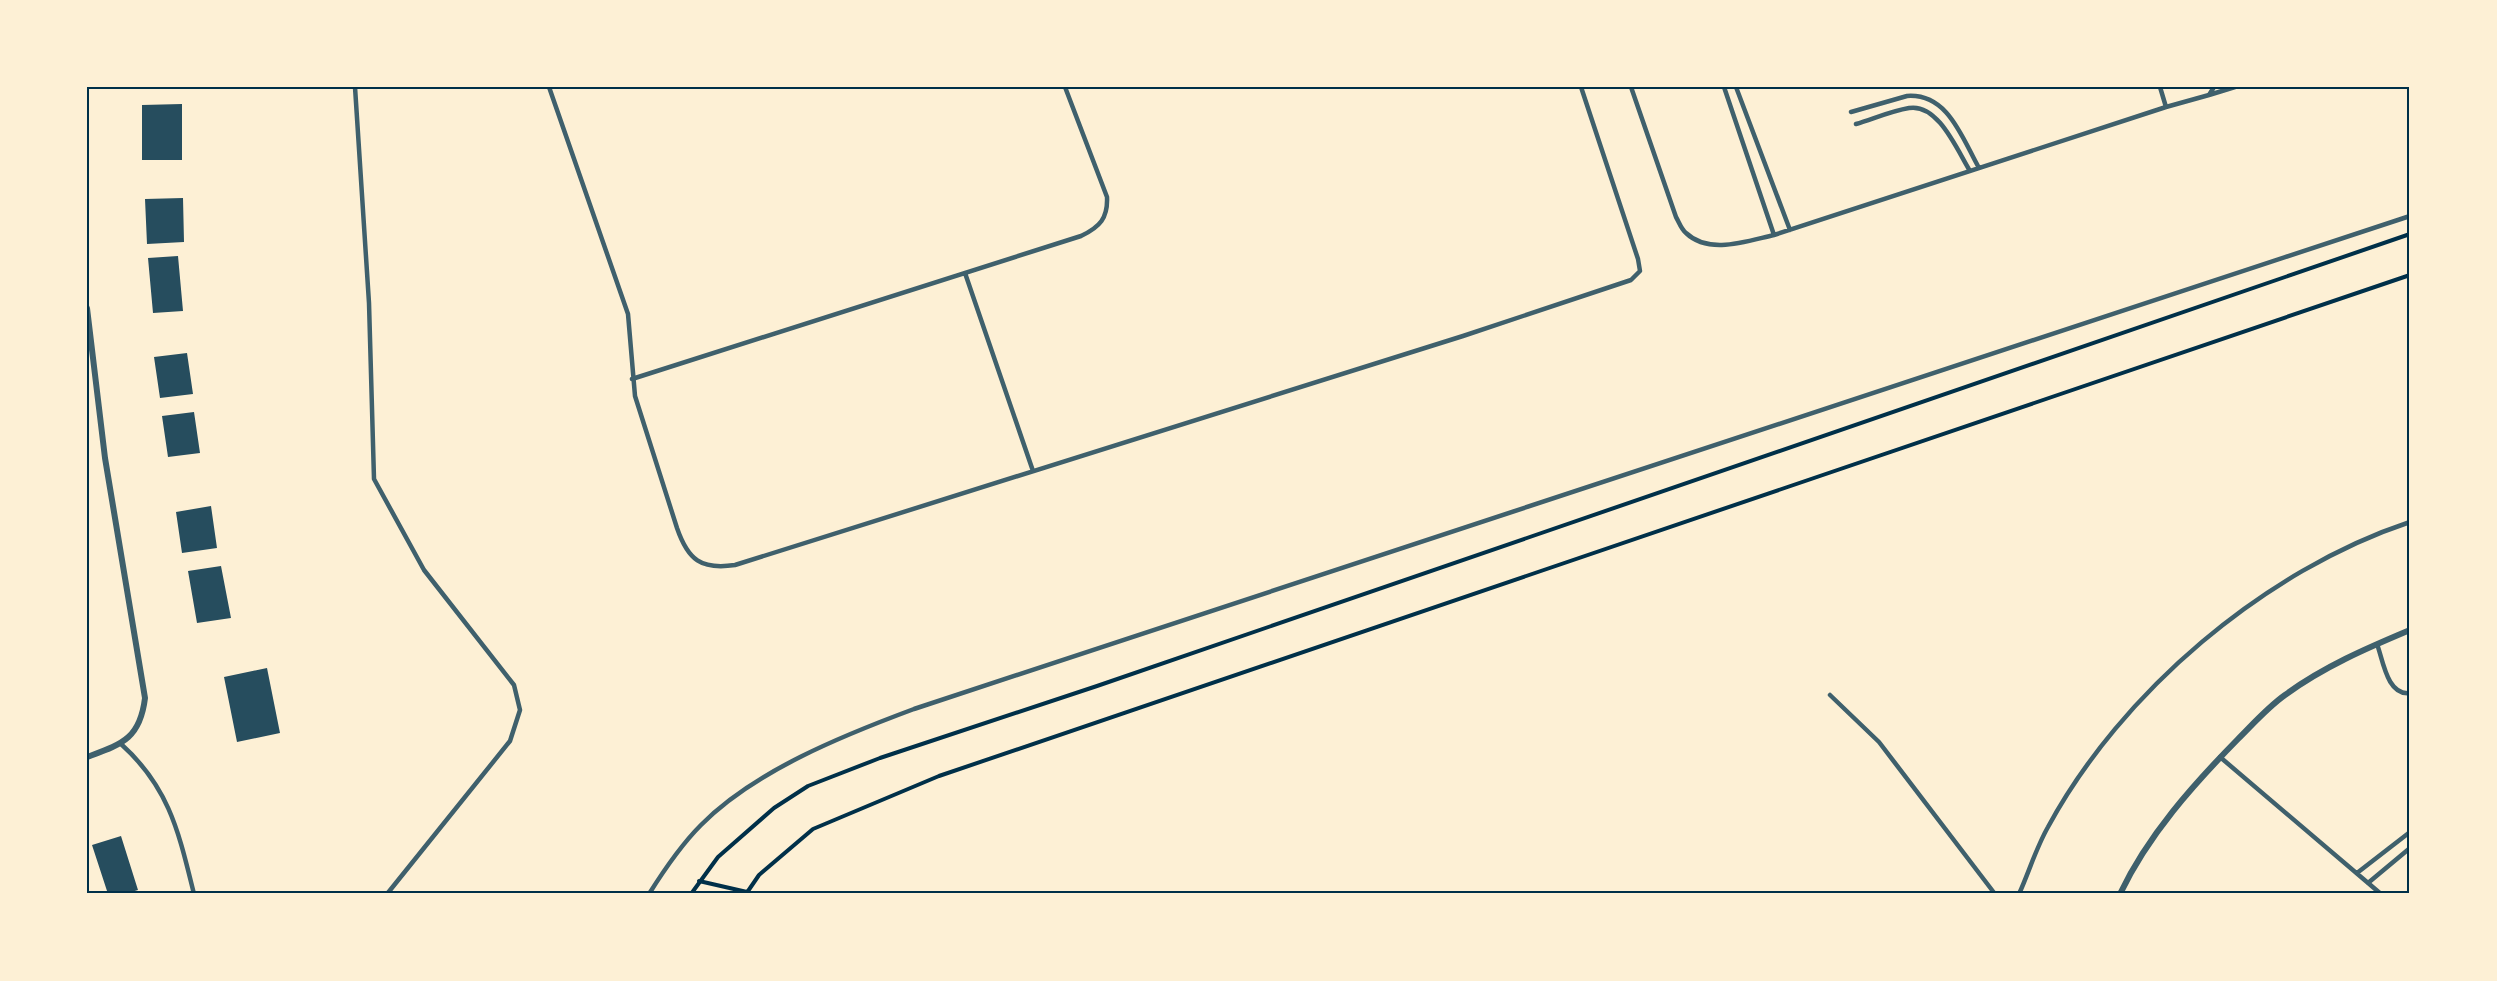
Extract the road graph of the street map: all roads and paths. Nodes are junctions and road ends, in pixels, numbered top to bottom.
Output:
1 (355, 87) edge
2 (549, 87) edge
3 (1065, 87) edge
4 (1581, 87) edge
5 (1631, 87) edge
6 (1724, 87) edge
7 (1736, 87) edge
8 (2160, 87) edge
9 (2214, 87) edge
10 (2235, 87) edge
11 (2209, 95) junction
12 (2166, 107) junction
13 (1851, 112) dead end
14 (1856, 124) dead end
15 (1979, 168) junction
16 (1970, 171) junction
17 (2410, 216) edge
18 (1790, 230) junction
19 (2410, 234) edge
20 (1774, 235) junction
21 (965, 273) junction
22 (2410, 275) edge
23 (87, 308) edge
24 (632, 379) junction
25 (1033, 471) junction
26 (2410, 522) edge
27 (2410, 630) edge
28 (2377, 644) junction
29 (2410, 693) edge
30 (1830, 695) dead end
31 (121, 744) junction
32 (2220, 757) junction
33 (87, 758) edge
34 (2410, 832) edge
35 (2410, 848) edge
36 (2357, 873) junction
37 (699, 881) junction
38 (2368, 883) junction
39 (747, 893) edge
40 (194, 894) edge
41 (387, 894) edge
42 (649, 894) edge
43 (691, 894) edge
44 (1995, 894) edge
45 (2019, 894) edge
46 (2120, 894) edge
47 (2380, 894) edge

1 - 41 lane
2 - 24 lane
3 - 21 lane
4 - 25 lane
5 - 20 lane
6 - 20 lane
7 - 18 lane
8 - 12 lane
9 - 11 lane
10 - 11 lane
11 - 12 lane
12 - 15 lane
13 - 15 lane
14 - 16 lane
15 - 16 lane
16 - 18 lane
17 - 42 lane
18 - 20 lane
19 - 37 path
21 - 24 lane
21 - 25 lane
22 - 39 path
23 - 31 street
24 - 25 lane
26 - 45 lane
27 - 28 street
28 - 29 lane
28 - 32 street
30 - 44 lane
31 - 33 street
31 - 40 lane
32 - 36 lane
32 - 46 street
34 - 36 lane
35 - 38 lane
36 - 38 lane
37 - 39 path
37 - 43 path
38 - 47 lane

